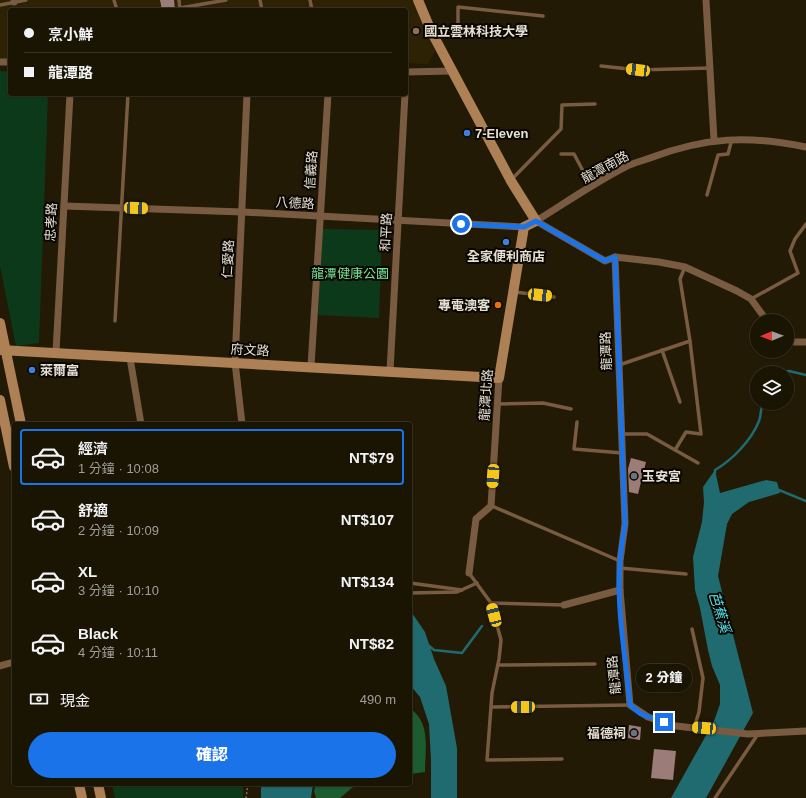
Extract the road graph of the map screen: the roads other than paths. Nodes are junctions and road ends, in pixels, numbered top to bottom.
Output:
1 (26, 0) edge
2 (226, 0) edge
3 (418, 0) edge
4 (706, 0) edge
5 (14, 1) edge
6 (217, 1) edge
7 (0, 5) edge
8 (185, 8) edge
9 (543, 16) dead end
10 (431, 31) junction
11 (601, 66) dead end
12 (710, 68) junction
13 (452, 71) junction
14 (408, 72) edge
15 (70, 96) edge
16 (128, 96) edge
17 (247, 96) edge
18 (328, 96) edge
19 (405, 96) edge
20 (595, 104) dead end
21 (732, 139) junction
22 (714, 140) junction
23 (806, 147) edge
24 (561, 154) dead end
25 (510, 181) junction
26 (592, 187) junction
27 (707, 195) dead end
28 (64, 206) junction
29 (121, 208) junction
30 (242, 212) junction
31 (320, 217) junction
32 (399, 221) junction
33 (536, 221) junction
34 (806, 224) edge
35 (524, 227) junction
36 (615, 257) junction
37 (685, 267) junction
38 (513, 292) junction
39 (554, 296) dead end
40 (751, 299) junction
41 (762, 314) edge
42 (115, 321) dead end
43 (0, 323) edge
44 (690, 341) junction
45 (794, 342) edge
46 (806, 342) edge
47 (3, 350) edge
48 (662, 350) junction
49 (56, 352) junction
50 (130, 358) junction
51 (235, 362) junction
52 (619, 365) junction
53 (312, 366) junction
54 (390, 371) junction
55 (499, 378) junction
56 (0, 400) edge
57 (680, 402) dead end
58 (498, 404) junction
59 (571, 409) dead end
60 (21, 422) edge
61 (142, 422) edge
62 (242, 422) edge
63 (576, 422) dead end
64 (622, 434) junction
65 (675, 450) junction
66 (622, 453) junction
67 (12, 457) edge
68 (698, 463) dead end
69 (490, 506) junction
70 (620, 565) junction
71 (469, 573) joint
72 (686, 574) dead end
73 (412, 583) edge
74 (477, 583) junction
75 (463, 590) junction
76 (620, 590) junction
77 (412, 593) edge
78 (491, 602) junction
79 (564, 605) joint
80 (692, 629) dead end
81 (12, 663) edge
82 (595, 664) dead end
83 (498, 665) junction
84 (0, 666) edge
85 (630, 705) junction
86 (492, 707) junction
87 (694, 728) junction
88 (806, 731) edge
89 (759, 733) junction
90 (562, 760) dead end
91 (79, 786) edge
92 (98, 786) edge
93 (82, 798) edge
94 (101, 798) edge
95 (715, 798) edge

1 - 5 lane
2 - 6 lane
3 - 10 street
4 - 12 street
5 - 7 lane
6 - 8 lane
9 - 10 lane
10 - 13 street
11 - 12 lane
12 - 22 street
13 - 14 street
13 - 25 street
15 - 28 street, 忠孝路
16 - 29 lane
17 - 30 street, 仁愛路
18 - 31 street, 信義路
19 - 32 street, 和平路
20 - 25 lane
21 - 22 street, 龍潭南路
21 - 23 street, 龍潭南路
21 - 27 lane
22 - 26 street, 龍潭南路
24 - 26 lane
25 - 33 street
26 - 33 street, 龍潭南路
28 - 29 street, 八德路
28 - 49 street, 忠孝路
29 - 30 street, 八德路
29 - 42 lane
30 - 31 street, 八德路
30 - 51 street, 仁愛路
31 - 32 street, 八德路
31 - 53 street, 信義路
32 - 35 street, 八德路
32 - 54 street, 和平路
33 - 35 street
33 - 36 street
34 - 40 lane
35 - 38 street, 龍潭北路
36 - 37 street
36 - 52 street, 龍潭路
37 - 40 street
37 - 44 lane
38 - 39 lane
38 - 55 street, 龍潭北路
40 - 41 street
43 - 47 street
44 - 48 lane
44 - 65 lane
45 - 46 street
47 - 49 street, 府文路
47 - 60 street
48 - 52 lane
48 - 57 lane
49 - 50 street, 府文路
50 - 51 street, 府文路
50 - 61 street
51 - 53 street, 府文路
51 - 62 street, 仁愛路
52 - 64 street, 龍潭路
53 - 54 street, 府文路
54 - 55 street, 府文路
55 - 58 street, 龍潭北路
56 - 67 street
58 - 59 lane
58 - 69 street, 龍潭北路
63 - 66 lane
64 - 65 lane
64 - 66 street, 龍潭路
65 - 68 lane
66 - 70 street, 龍潭路
69 - 70 lane
69 - 71 street
70 - 72 lane
70 - 76 street, 龍潭路
71 - 74 lane
73 - 75 lane
74 - 75 lane
74 - 78 lane
75 - 77 lane
76 - 79 street
76 - 85 street, 龍潭路
78 - 79 lane
78 - 83 lane
80 - 87 lane
81 - 84 street
82 - 83 lane
83 - 86 lane
85 - 86 lane
85 - 87 street, 龍潭路
86 - 90 lane
87 - 89 street, 龍潭路
88 - 89 street
89 - 95 lane
91 - 93 street
92 - 94 street

